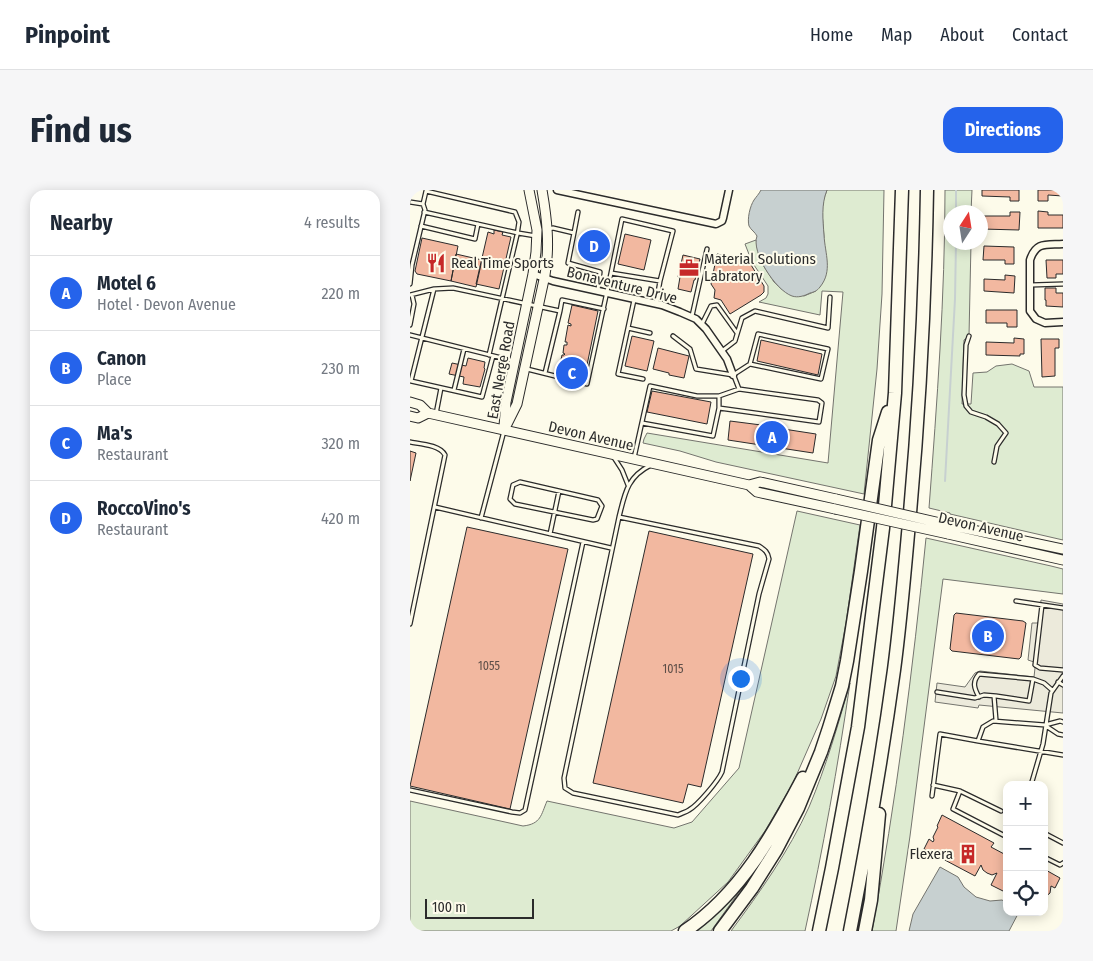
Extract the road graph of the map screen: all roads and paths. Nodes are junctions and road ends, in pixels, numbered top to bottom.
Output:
1 (529, 190) edge
2 (544, 190) edge
3 (559, 190) edge
4 (729, 190) edge
5 (902, 190) edge
6 (927, 190) edge
7 (410, 202) edge
8 (423, 204) junction
9 (424, 212) junction
10 (578, 212) dead end
11 (478, 224) junction
12 (421, 226) junction
13 (547, 229) junction
14 (518, 233) junction
15 (574, 233) junction
16 (537, 236) junction
17 (1063, 244) edge
18 (707, 249) dead end
19 (611, 273) junction
20 (533, 274) junction
21 (544, 278) junction
22 (660, 281) junction
23 (410, 284) edge
24 (1063, 284) edge
25 (1030, 285) junction
26 (434, 289) junction
27 (598, 291) junction
28 (608, 293) junction
29 (411, 295) edge
30 (830, 297) dead end
31 (502, 299) junction
32 (634, 300) junction
33 (527, 304) junction
34 (656, 304) junction
35 (538, 307) junction
36 (604, 309) junction
37 (560, 312) junction
38 (692, 317) junction
39 (1063, 322) edge
40 (702, 324) junction
41 (410, 325) edge
42 (628, 328) junction
43 (650, 333) dead end
44 (738, 333) junction
45 (410, 336) edge
46 (673, 336) dead end
47 (969, 336) dead end
48 (422, 338) junction
49 (464, 349) junction
50 (722, 351) junction
51 (491, 355) junction
52 (516, 362) junction
53 (750, 364) junction
54 (525, 369) junction
55 (545, 373) junction
56 (733, 375) junction
57 (643, 379) dead end
58 (441, 388) junction
59 (739, 389) junction
60 (454, 390) junction
61 (895, 393) junction
62 (720, 396) junction
63 (410, 402) edge
64 (719, 408) junction
65 (432, 414) junction
66 (410, 416) edge
67 (642, 423) junction
68 (504, 430) junction
69 (410, 442) edge
70 (613, 455) junction
71 (633, 460) junction
72 (994, 462) dead end
73 (652, 464) junction
74 (628, 485) junction
75 (559, 491) junction
76 (435, 507) junction
77 (554, 512) junction
78 (619, 517) junction
79 (480, 518) junction
80 (949, 529) junction
81 (550, 534) junction
82 (583, 542) junction
83 (612, 548) junction
84 (1063, 549) edge
85 (1063, 560) edge
86 (1016, 601) dead end
87 (1042, 605) junction
88 (1063, 608) edge
89 (410, 624) edge
90 (1063, 670) edge
91 (1063, 676) edge
92 (1033, 679) junction
93 (1058, 682) junction
94 (1063, 685) edge
95 (842, 686) junction
96 (1052, 690) junction
97 (937, 692) dead end
98 (994, 696) junction
99 (978, 697) junction
100 (888, 704) junction
101 (996, 720) junction
102 (1063, 722) edge
103 (1045, 725) junction
104 (1063, 735) edge
105 (978, 741) junction
106 (1041, 751) junction
107 (1063, 755) edge
108 (1032, 781) edge
109 (933, 785) junction
110 (410, 790) edge
111 (960, 791) junction
112 (932, 796) dead end
113 (1001, 810) dead end
114 (1003, 835) edge
115 (1048, 835) edge
116 (1063, 843) edge
117 (1048, 859) edge
118 (1062, 864) edge
119 (685, 931) edge
120 (720, 931) edge
121 (819, 931) edge
122 (850, 931) edge
123 (866, 931) edge

1 - 16 main road, East Nerge Road
2 - 13 main road, East Nerge Road
3 - 4 street
5 - 61 highway
6 - 100 highway
7 - 8 lane
8 - 9 lane
8 - 14 lane
9 - 11 lane
9 - 12 lane
10 - 15 lane
11 - 12 lane
11 - 14 lane
12 - 23 lane
13 - 15 lane
13 - 21 main road, East Nerge Road
14 - 16 lane
14 - 31 lane
15 - 27 lane
16 - 20 main road, East Nerge Road
17 - 25 street
18 - 38 lane
19 - 22 lane
19 - 22 lane
19 - 28 lane
20 - 21 street, Bonaventure Drive
20 - 33 main road, East Nerge Road
21 - 27 street, Bonaventure Drive
21 - 35 main road, East Nerge Road
22 - 34 lane
24 - 25 lane
25 - 39 street
26 - 29 lane
26 - 31 lane
26 - 48 lane
27 - 28 street, Bonaventure Drive
28 - 32 street, Bonaventure Drive
28 - 36 lane
29 - 41 lane
30 - 44 lane
31 - 33 lane
31 - 51 lane
32 - 34 street, Bonaventure Drive
32 - 42 lane
33 - 35 lane
33 - 52 main road, East Nerge Road
34 - 38 street, Bonaventure Drive
35 - 37 lane
35 - 54 main road, East Nerge Road
36 - 37 lane
36 - 55 lane
37 - 55 lane
38 - 40 street, Bonaventure Drive
40 - 44 lane
40 - 50 street, Bonaventure Drive
42 - 43 lane
42 - 57 lane
44 - 50 lane
45 - 48 lane
46 - 56 lane
47 - 72 lane
48 - 49 lane
48 - 58 lane
49 - 51 lane
49 - 60 lane
50 - 56 street, Bonaventure Drive
51 - 52 lane
51 - 60 lane
52 - 68 main road, East Nerge Road
53 - 53 lane
53 - 56 lane
54 - 55 lane
54 - 68 main road, East Nerge Road
56 - 59 lane
58 - 60 lane
58 - 65 lane
59 - 62 lane
59 - 64 lane
61 - 95 highway
61 - 121 highway
62 - 64 lane
62 - 67 lane
63 - 65 main road, Devon Avenue
64 - 67 lane
65 - 66 main road, Devon Avenue
65 - 68 main road, Devon Avenue
67 - 71 lane
68 - 70 main road, Devon Avenue
68 - 79 lane
69 - 76 lane
70 - 71 main road, Devon Avenue
70 - 74 lane
71 - 73 main road, Devon Avenue
73 - 74 lane
73 - 80 main road, Devon Avenue, bridge
74 - 78 lane
75 - 77 lane
75 - 77 lane
75 - 77 lane
76 - 79 lane
76 - 89 lane
77 - 81 lane
78 - 83 lane
78 - 83 lane
79 - 81 lane
80 - 84 main road, Devon Avenue
80 - 85 main road, Devon Avenue
81 - 82 lane
82 - 83 lane
82 - 110 lane
86 - 87 lane
87 - 88 lane
87 - 90 lane
91 - 93 lane
92 - 96 lane
92 - 98 lane
92 - 99 lane
93 - 94 lane
93 - 96 lane
95 - 119 highway
95 - 120 highway
96 - 103 lane
97 - 99 lane
98 - 99 lane
98 - 101 lane
100 - 122 highway
100 - 123 highway
101 - 103 lane
101 - 105 lane
102 - 103 lane
103 - 104 lane
103 - 106 lane
105 - 106 lane
105 - 109 lane
106 - 107 lane
106 - 108 lane
109 - 111 lane
109 - 112 lane
111 - 113 lane
111 - 114 lane
115 - 116 lane
117 - 118 lane

